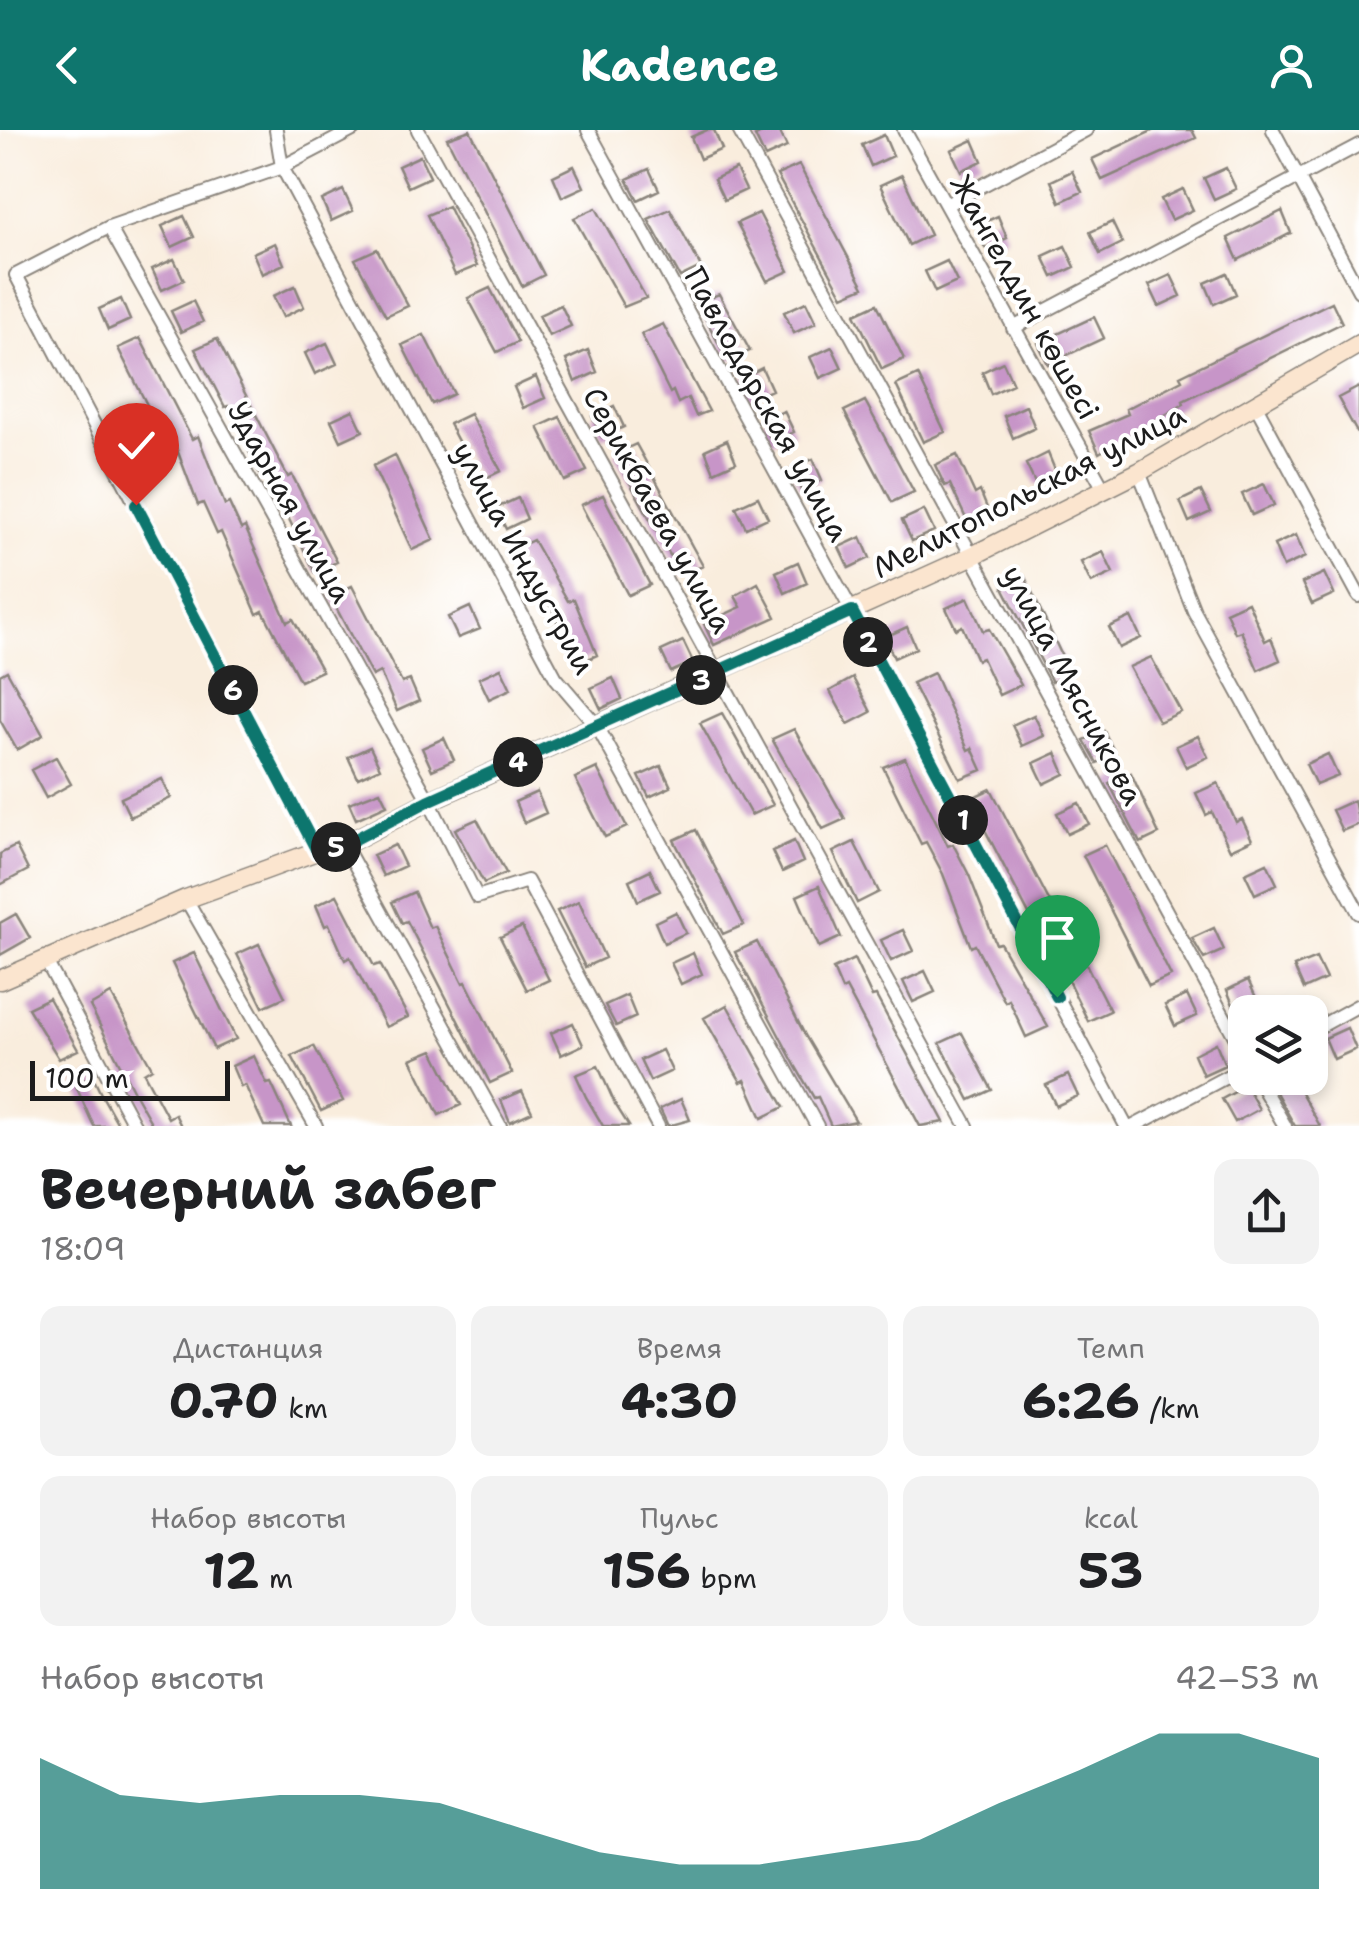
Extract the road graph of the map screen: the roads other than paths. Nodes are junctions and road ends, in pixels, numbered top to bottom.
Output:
1 (276, 130) edge
2 (353, 130) edge
3 (418, 130) edge
4 (588, 130) edge
5 (739, 130) edge
6 (904, 130) edge
7 (1086, 130) edge
8 (1273, 130) edge
9 (1359, 144) edge
10 (282, 168) junction
11 (1299, 177) junction
12 (946, 206) junction
13 (108, 227) junction
14 (1359, 291) edge
15 (1013, 328) junction
16 (1359, 344) edge
17 (1255, 404) junction
18 (1139, 472) junction
19 (1104, 489) junction
20 (974, 555) junction
21 (1359, 596) edge
22 (852, 611) junction
23 (720, 672) junction
24 (597, 726) junction
25 (428, 801) junction
26 (344, 845) junction
27 (317, 851) junction
28 (186, 899) junction
29 (1359, 913) edge
30 (46, 961) junction
31 (0, 980) edge
32 (1359, 1006) edge
33 (1328, 1022) edge
34 (1228, 1025) edge
35 (1228, 1075) edge
36 (1267, 1095) edge
37 (135, 1126) edge
38 (316, 1126) edge
39 (500, 1126) edge
40 (658, 1126) edge
41 (817, 1126) edge
42 (966, 1126) edge
43 (1126, 1126) edge
44 (1134, 1126) edge
45 (1285, 1126) edge

1 - 10 street, улица Индустрии
2 - 10 street
3 - 23 street, Серикбаева улица
4 - 22 street, Павлодарская улица
5 - 20 street, улица Мясникова
6 - 12 street, Жангелдин көшесі
7 - 12 street
8 - 11 street
9 - 11 street
10 - 13 street
10 - 24 street, улица Индустрии
11 - 14 street
11 - 15 street
12 - 15 street, Жангелдин көшесі
13 - 25 street, Ударная улица
13 - 27 street
15 - 19 street, Жангелдин көшесі
16 - 17 street, Мелитопольская улица
17 - 18 street, Мелитопольская улица
17 - 21 street
18 - 19 street, Мелитопольская улица
18 - 29 street
19 - 20 street, Мелитопольская улица
20 - 22 street, Мелитопольская улица
20 - 34 street, улица Мясникова
22 - 23 street, Мелитопольская улица
22 - 43 street, Павлодарская улица
23 - 24 street, Мелитопольская улица
23 - 42 street, Серикбаева улица
24 - 25 street, Мелитопольская улица
24 - 41 street, улица Индустрии
25 - 26 street, Мелитопольская улица
25 - 40 street, Ударная улица
26 - 27 street, Мелитопольская улица
26 - 39 street
27 - 28 street, Мелитопольская улица
28 - 30 street, Мелитопольская улица
28 - 38 street
30 - 31 street, Мелитопольская улица
30 - 37 street
32 - 33 street
35 - 44 street
36 - 45 street

